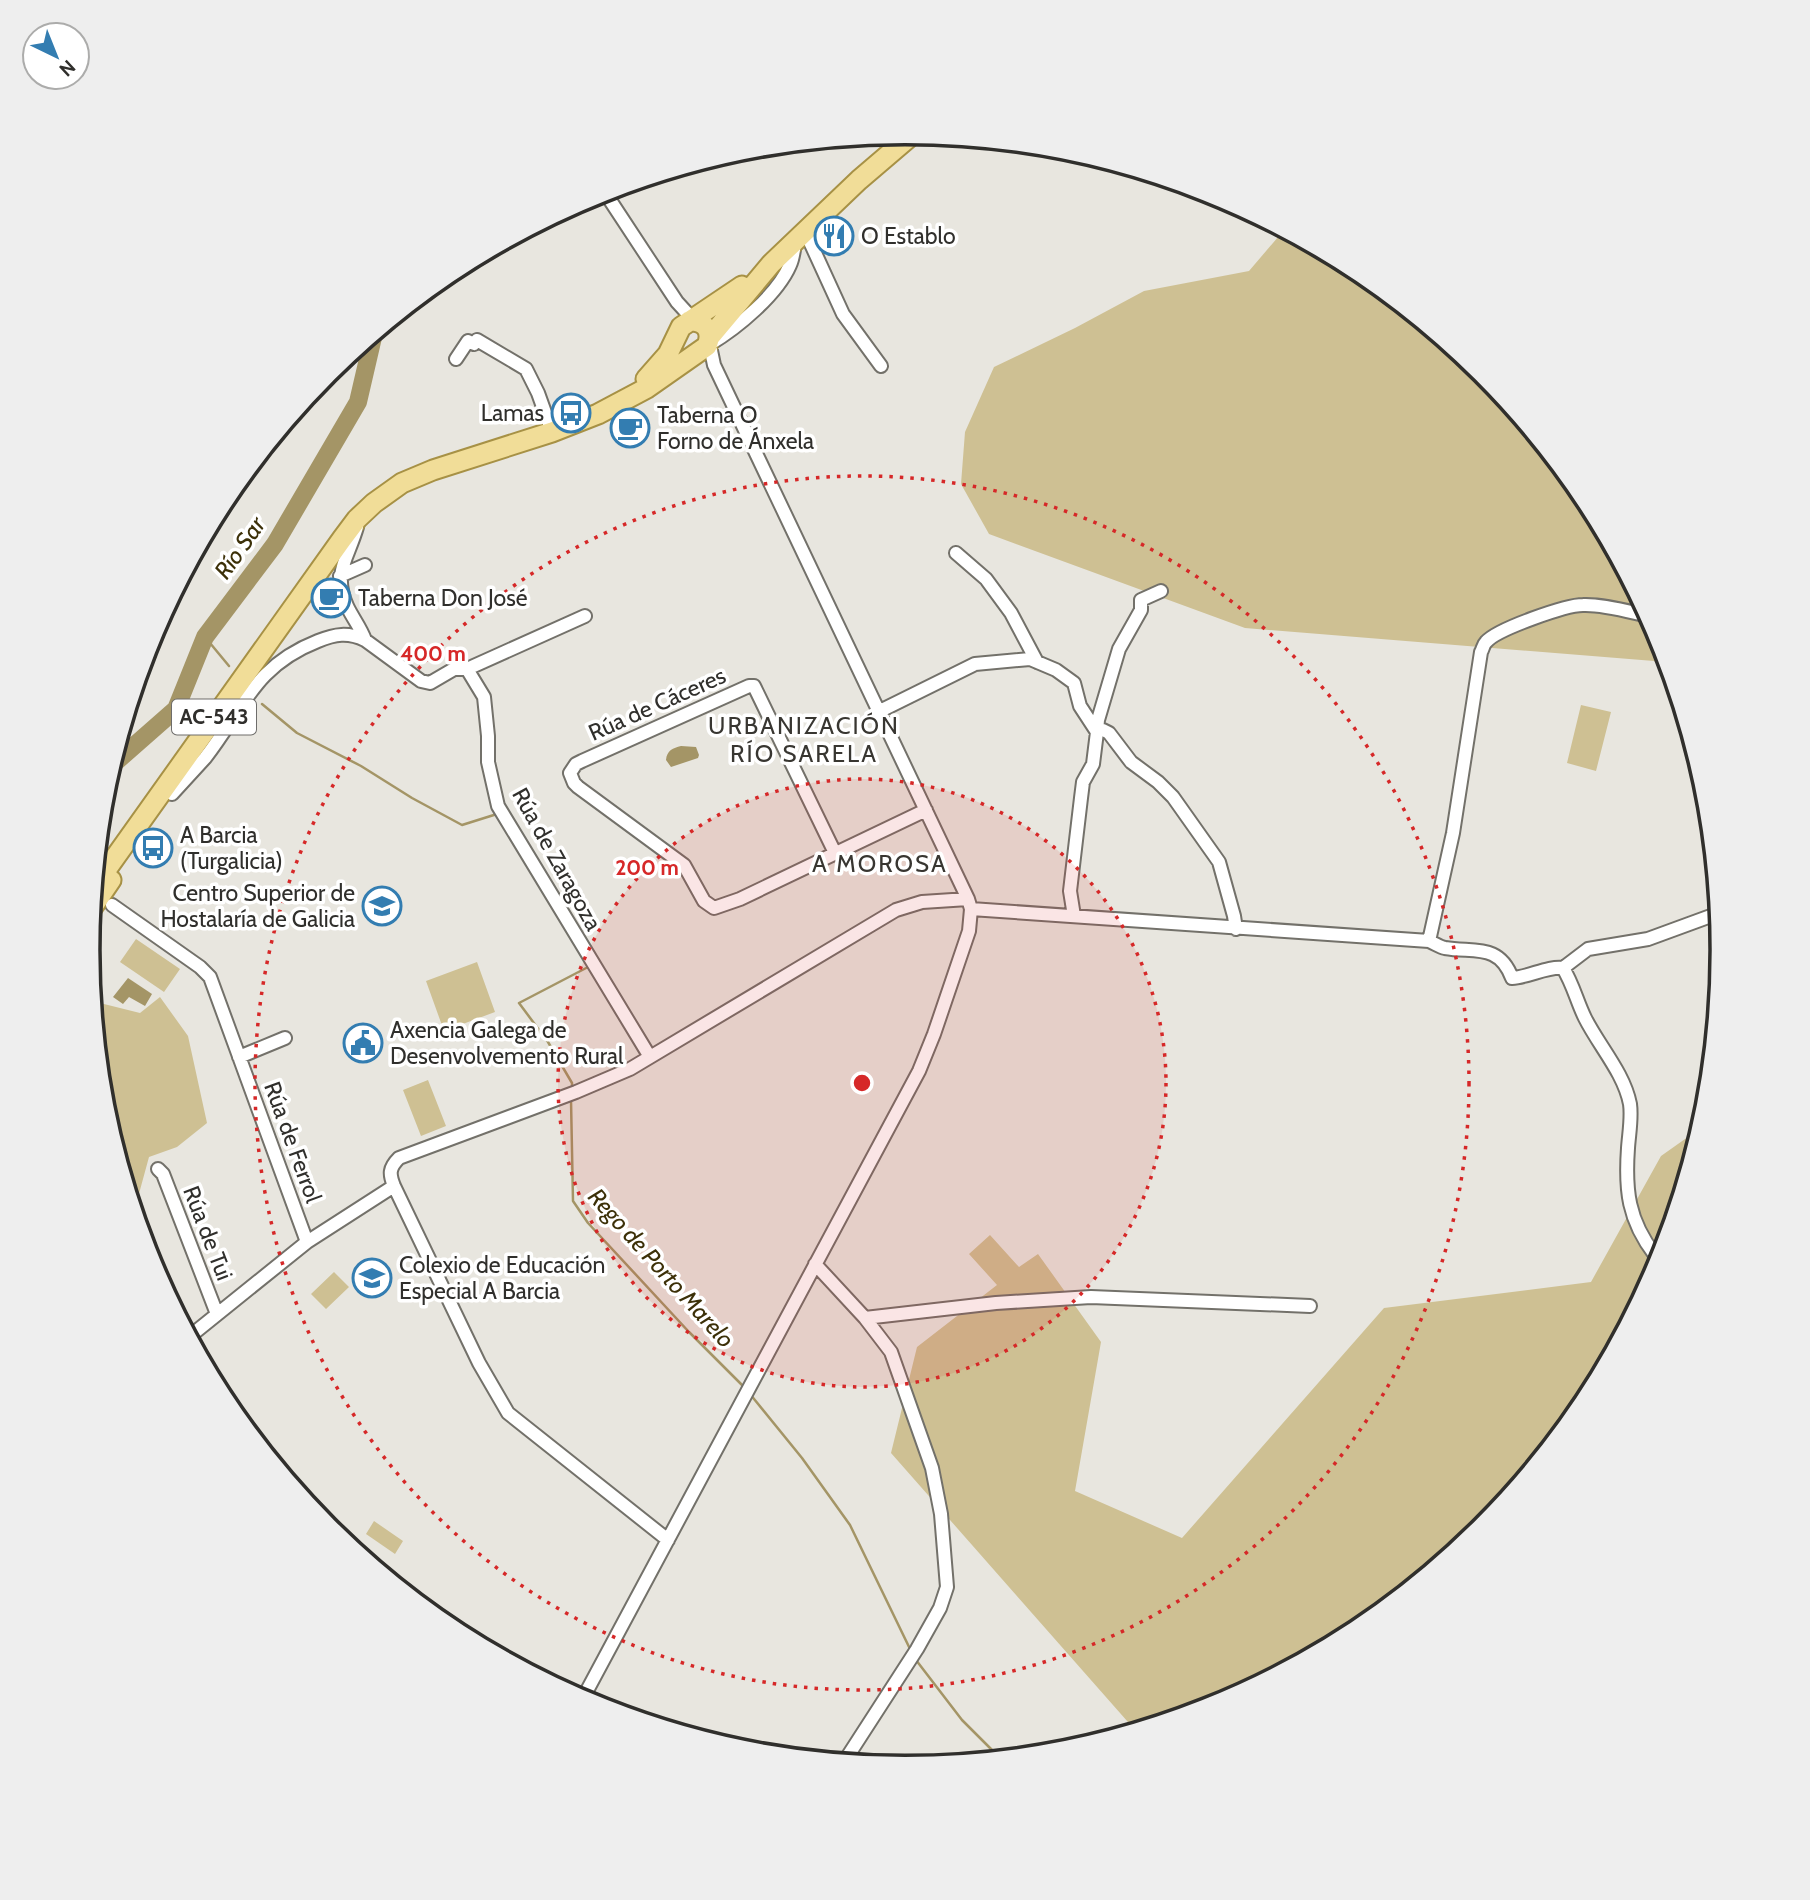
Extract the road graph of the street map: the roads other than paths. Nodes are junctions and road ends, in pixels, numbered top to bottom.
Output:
1 (899, 145) edge
2 (610, 201) edge
3 (800, 235) junction
4 (677, 302) junction
5 (697, 337) junction
6 (456, 359) dead end
7 (881, 366) dead end
8 (552, 432) junction
9 (359, 516) junction
10 (956, 553) dead end
11 (365, 565) dead end
12 (340, 576) junction
13 (1161, 591) dead end
14 (1636, 614) edge
15 (288, 615) junction
16 (585, 616) dead end
17 (365, 640) junction
18 (270, 646) junction
19 (289, 653) junction
20 (1037, 662) junction
21 (467, 668) junction
22 (880, 711) junction
23 (1097, 732) junction
24 (172, 794) junction
25 (926, 810) junction
26 (835, 853) junction
27 (104, 873) edge
28 (101, 895) edge
29 (970, 904) junction
30 (112, 905) dead end
31 (1074, 916) junction
32 (1709, 917) edge
33 (1236, 929) junction
34 (1429, 941) junction
35 (1563, 968) junction
36 (285, 1038) dead end
37 (650, 1056) junction
38 (239, 1057) junction
39 (158, 1169) dead end
40 (394, 1186) junction
41 (307, 1242) junction
42 (1652, 1250) edge
43 (816, 1264) junction
44 (1310, 1306) dead end
45 (217, 1314) junction
46 (865, 1318) junction
47 (196, 1331) edge
48 (668, 1540) junction
49 (588, 1690) edge
50 (850, 1754) edge

1 - 3 main road, AC-543
2 - 4 street
3 - 5 main road, AC-543
3 - 5 street
3 - 7 street
4 - 5 street
4 - 5 street
5 - 8 main road, AC-543
5 - 22 street
6 - 8 street
8 - 9 main road, AC-543
9 - 12 street
9 - 15 main road, AC-543
10 - 20 street
11 - 12 street
12 - 17 street
13 - 23 street
14 - 34 street
15 - 18 main road, AC-543
15 - 27 main road, AC-543
16 - 21 street
17 - 19 street
17 - 21 street
18 - 19 street
18 - 24 main road, AC-543
19 - 24 street
20 - 22 street
20 - 23 street
21 - 37 street, Rúa de Zaragoza
22 - 25 street
23 - 31 street
23 - 33 street
24 - 28 main road, AC-543
25 - 26 street
25 - 29 street
26 - 26 street, Rúa de Cáceres
29 - 31 street
29 - 37 street
29 - 43 street
30 - 38 street, Rúa de Ferrol
31 - 33 street
32 - 35 street
33 - 34 street
34 - 35 street
35 - 42 street
36 - 38 street
37 - 40 street
38 - 41 street, Rúa de Ferrol
39 - 45 street, Rúa de Tui
40 - 41 street
40 - 48 street
41 - 45 street
43 - 46 street
43 - 48 street
44 - 46 street
45 - 47 street
46 - 50 street
48 - 49 street

